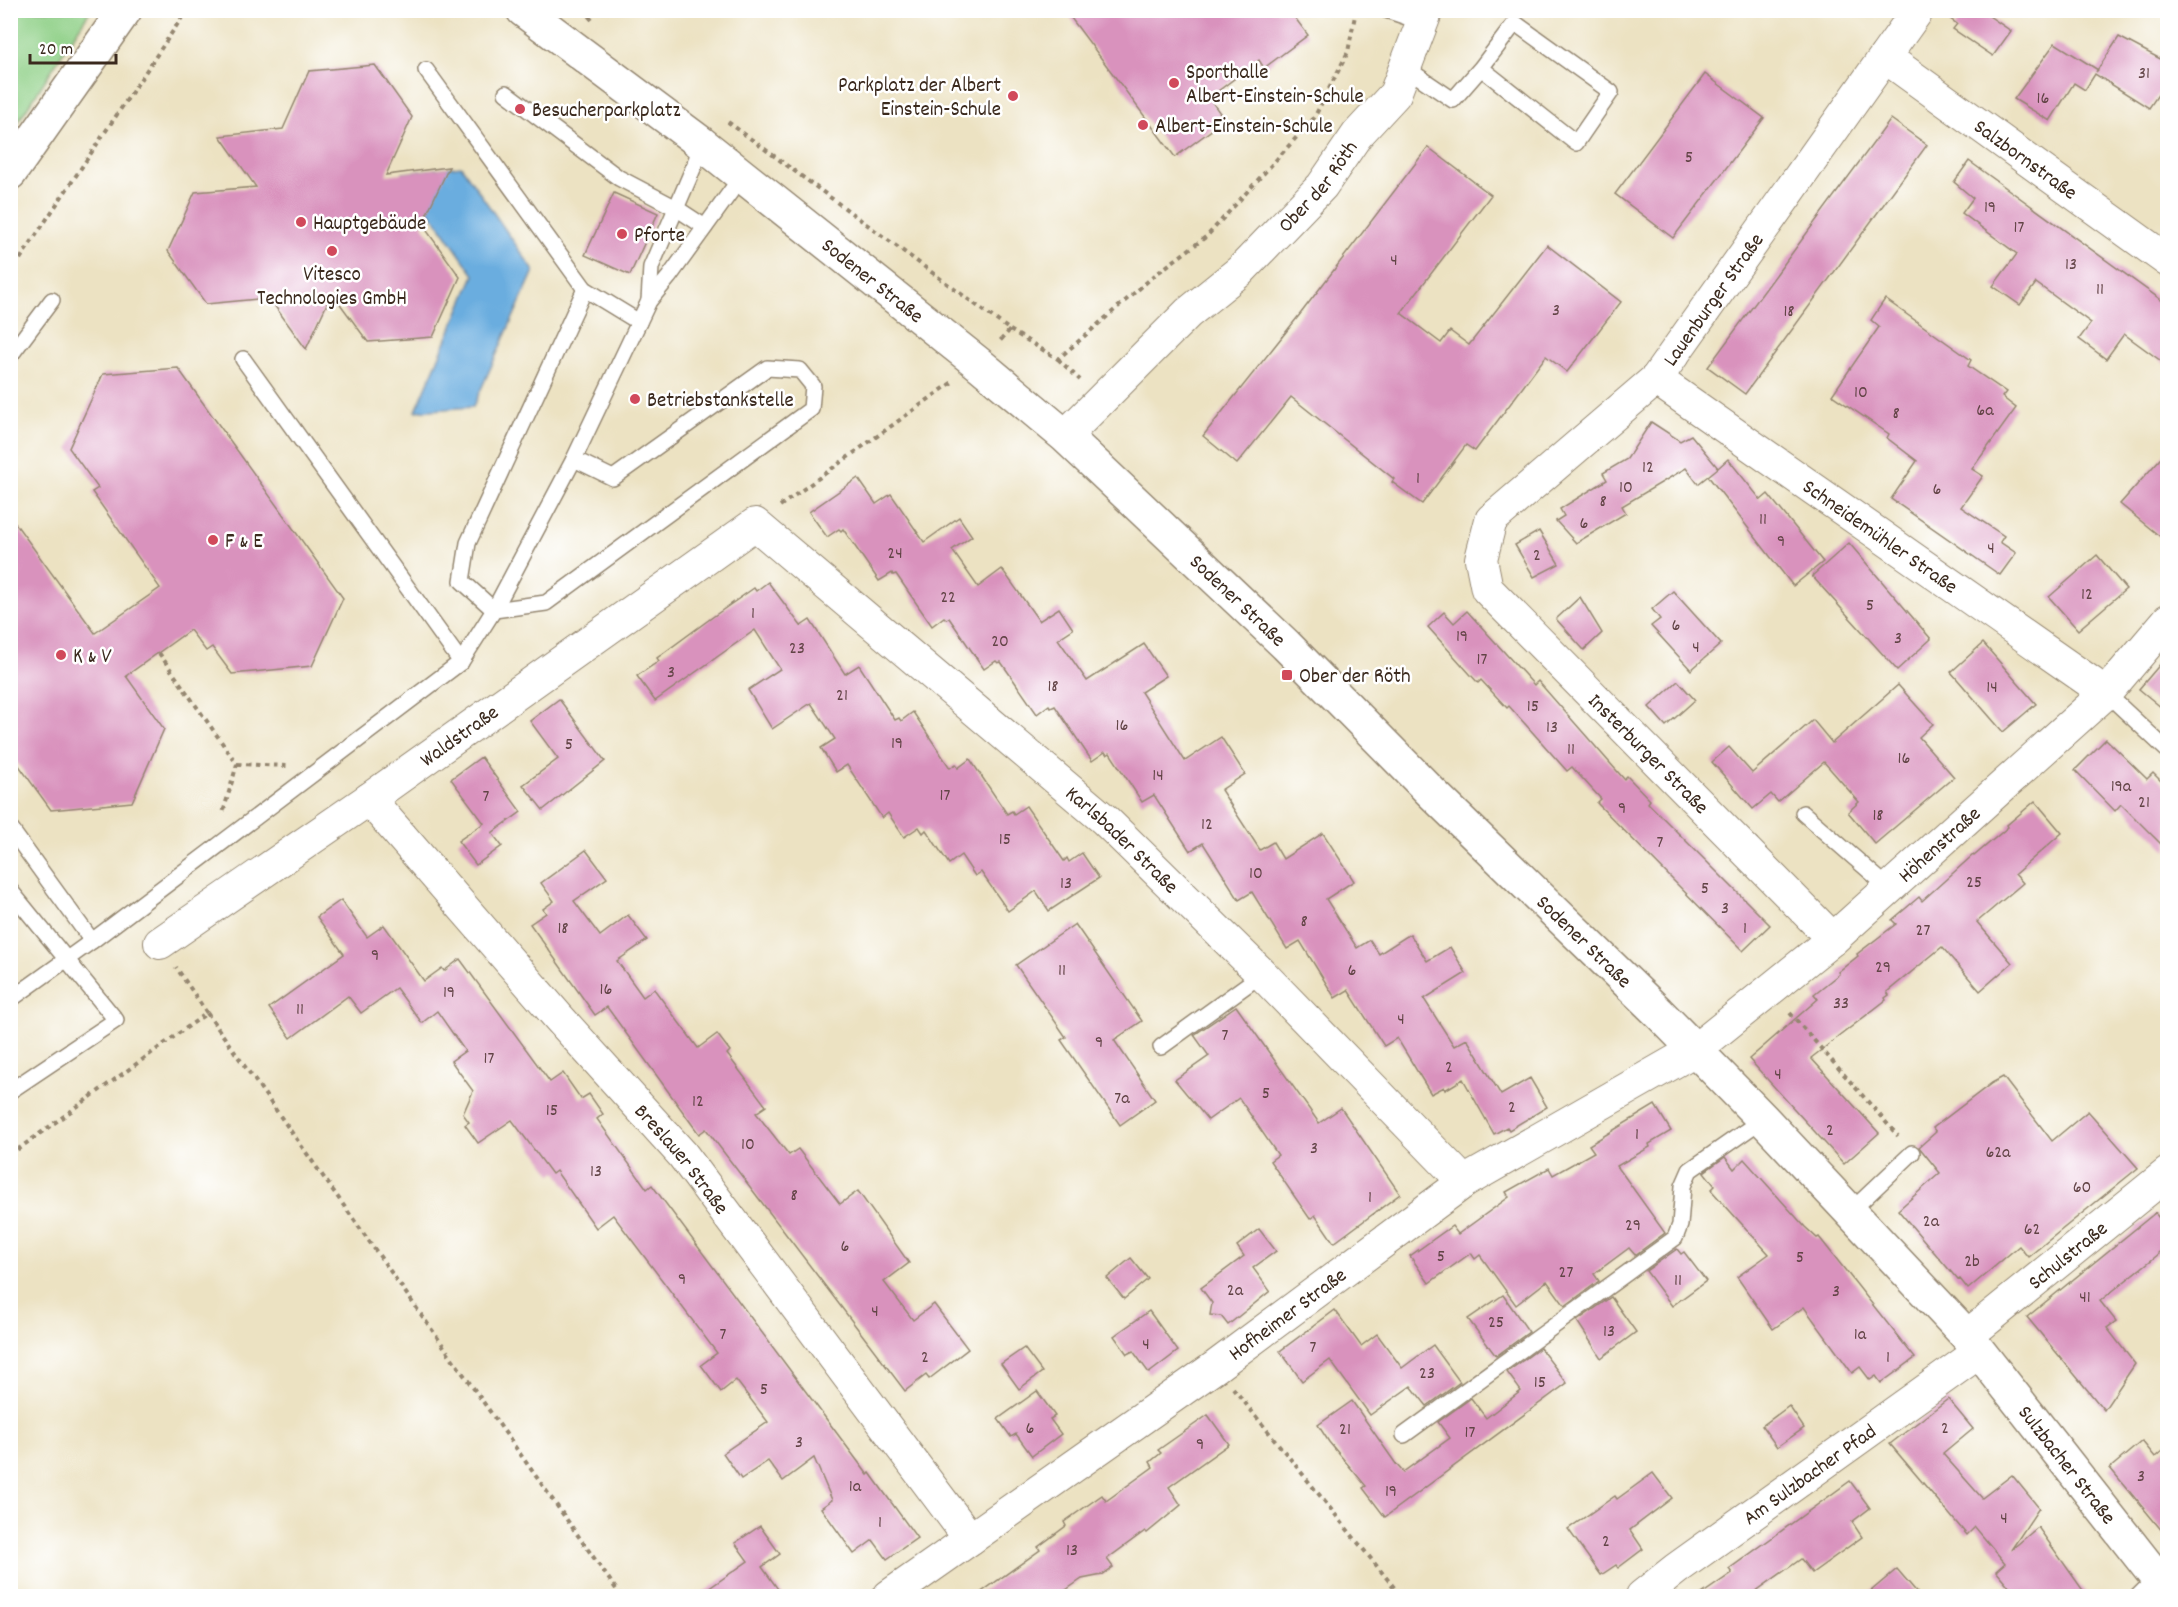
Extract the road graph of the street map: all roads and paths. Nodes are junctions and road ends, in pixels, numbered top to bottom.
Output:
1 (125, 10) edge
2 (187, 10) edge
3 (523, 10) edge
4 (583, 10) edge
5 (1356, 10) edge
6 (1386, 10) edge
7 (1918, 10) edge
8 (1426, 17) edge
9 (595, 24) dead end
10 (1885, 57) junction
11 (1406, 68) junction
12 (1481, 68) junction
13 (426, 70) dead end
14 (506, 93) dead end
15 (721, 116) dead end
16 (701, 142) junction
17 (10, 173) edge
18 (742, 176) junction
19 (676, 208) junction
20 (705, 227) junction
21 (2168, 261) edge
22 (10, 274) edge
23 (585, 289) junction
24 (52, 300) dead end
25 (649, 301) junction
26 (639, 322) junction
27 (1010, 330) junction
28 (10, 356) edge
29 (243, 358) dead end
30 (979, 364) junction
31 (1656, 379) junction
32 (1065, 436) junction
33 (574, 459) junction
34 (755, 524) junction
35 (1481, 559) joint
36 (494, 610) junction
37 (2168, 620) edge
38 (159, 653) dead end
39 (461, 662) junction
40 (2106, 693) junction
41 (2168, 751) edge
42 (237, 764) junction
43 (320, 768) junction
44 (369, 799) junction
45 (1803, 813) dead end
46 (10, 828) edge
47 (213, 849) junction
48 (1889, 888) junction
49 (10, 890) edge
50 (1833, 939) junction
51 (92, 941) junction
52 (160, 944) joint
53 (67, 959) junction
54 (1262, 974) junction
55 (1770, 989) junction
56 (10, 1000) edge
57 (207, 1013) junction
58 (1161, 1047) dead end
59 (1695, 1050) junction
60 (10, 1091) edge
61 (1762, 1119) junction
62 (1912, 1153) joint
63 (10, 1155) edge
64 (2168, 1173) edge
65 (1464, 1182) junction
66 (1850, 1212) junction
67 (1973, 1344) junction
68 (1215, 1367) junction
69 (1404, 1435) dead end
70 (970, 1539) junction
71 (2158, 1586) edge
72 (621, 1596) edge
73 (889, 1596) edge
74 (1401, 1596) edge
75 (1642, 1596) edge

1 - 17 street
2 - 22 path
3 - 16 street, Sodener Straße
4 - 9 path
5 - 27 path
6 - 8 lane
7 - 10 street, Lauenburger Straße
8 - 11 street, Ober der Röth
10 - 21 street, Salzbornstraße
10 - 31 street, Lauenburger Straße
11 - 12 lane
11 - 32 street, Ober der Röth
12 - 12 lane
13 - 23 lane
14 - 19 lane
15 - 27 path
16 - 18 street, Sodener Straße
16 - 19 lane
18 - 20 lane
18 - 30 street, Sodener Straße
19 - 20 lane
19 - 25 lane
20 - 25 lane
23 - 26 lane
23 - 36 lane
24 - 28 lane
25 - 26 lane
26 - 33 lane
27 - 30 path
29 - 39 lane
30 - 32 street, Sodener Straße
30 - 34 path
31 - 35 street, Lauenburger Straße
31 - 40 street, Schneidemühler Straße
32 - 59 street, Sodener Straße
33 - 36 lane
33 - 36 lane
34 - 44 street, Waldstraße
34 - 54 street, Karlsbader Straße
35 - 50 street, Insterburger Straße
36 - 39 lane
37 - 40 street, Höhenstraße
38 - 42 path
39 - 43 lane
40 - 41 lane
40 - 48 street, Höhenstraße
42 - 43 path
42 - 47 path
43 - 47 lane
44 - 52 street, Waldstraße
44 - 70 street, Breslauer Straße
45 - 48 lane
46 - 51 lane
47 - 51 lane
48 - 50 street, Höhenstraße
49 - 53 lane
50 - 55 street, Höhenstraße
51 - 53 lane
52 - 57 path
53 - 56 lane
53 - 60 lane
54 - 58 lane
54 - 65 street, Karlsbader Straße
55 - 59 street, Höhenstraße
55 - 62 path
57 - 63 path
57 - 72 path
59 - 61 street, Sodener Straße
59 - 65 street, Hofheimer Straße
61 - 66 street, Sodener Straße
61 - 69 lane
62 - 66 lane
64 - 67 street, Schulstraße
65 - 68 street, Hofheimer Straße
66 - 67 street, Sodener Straße
67 - 71 street, Sulzbacher Straße
67 - 75 street, Am Sulzbacher Pfad
68 - 70 street, Hofheimer Straße
68 - 74 path
70 - 73 street, Hofheimer Straße

